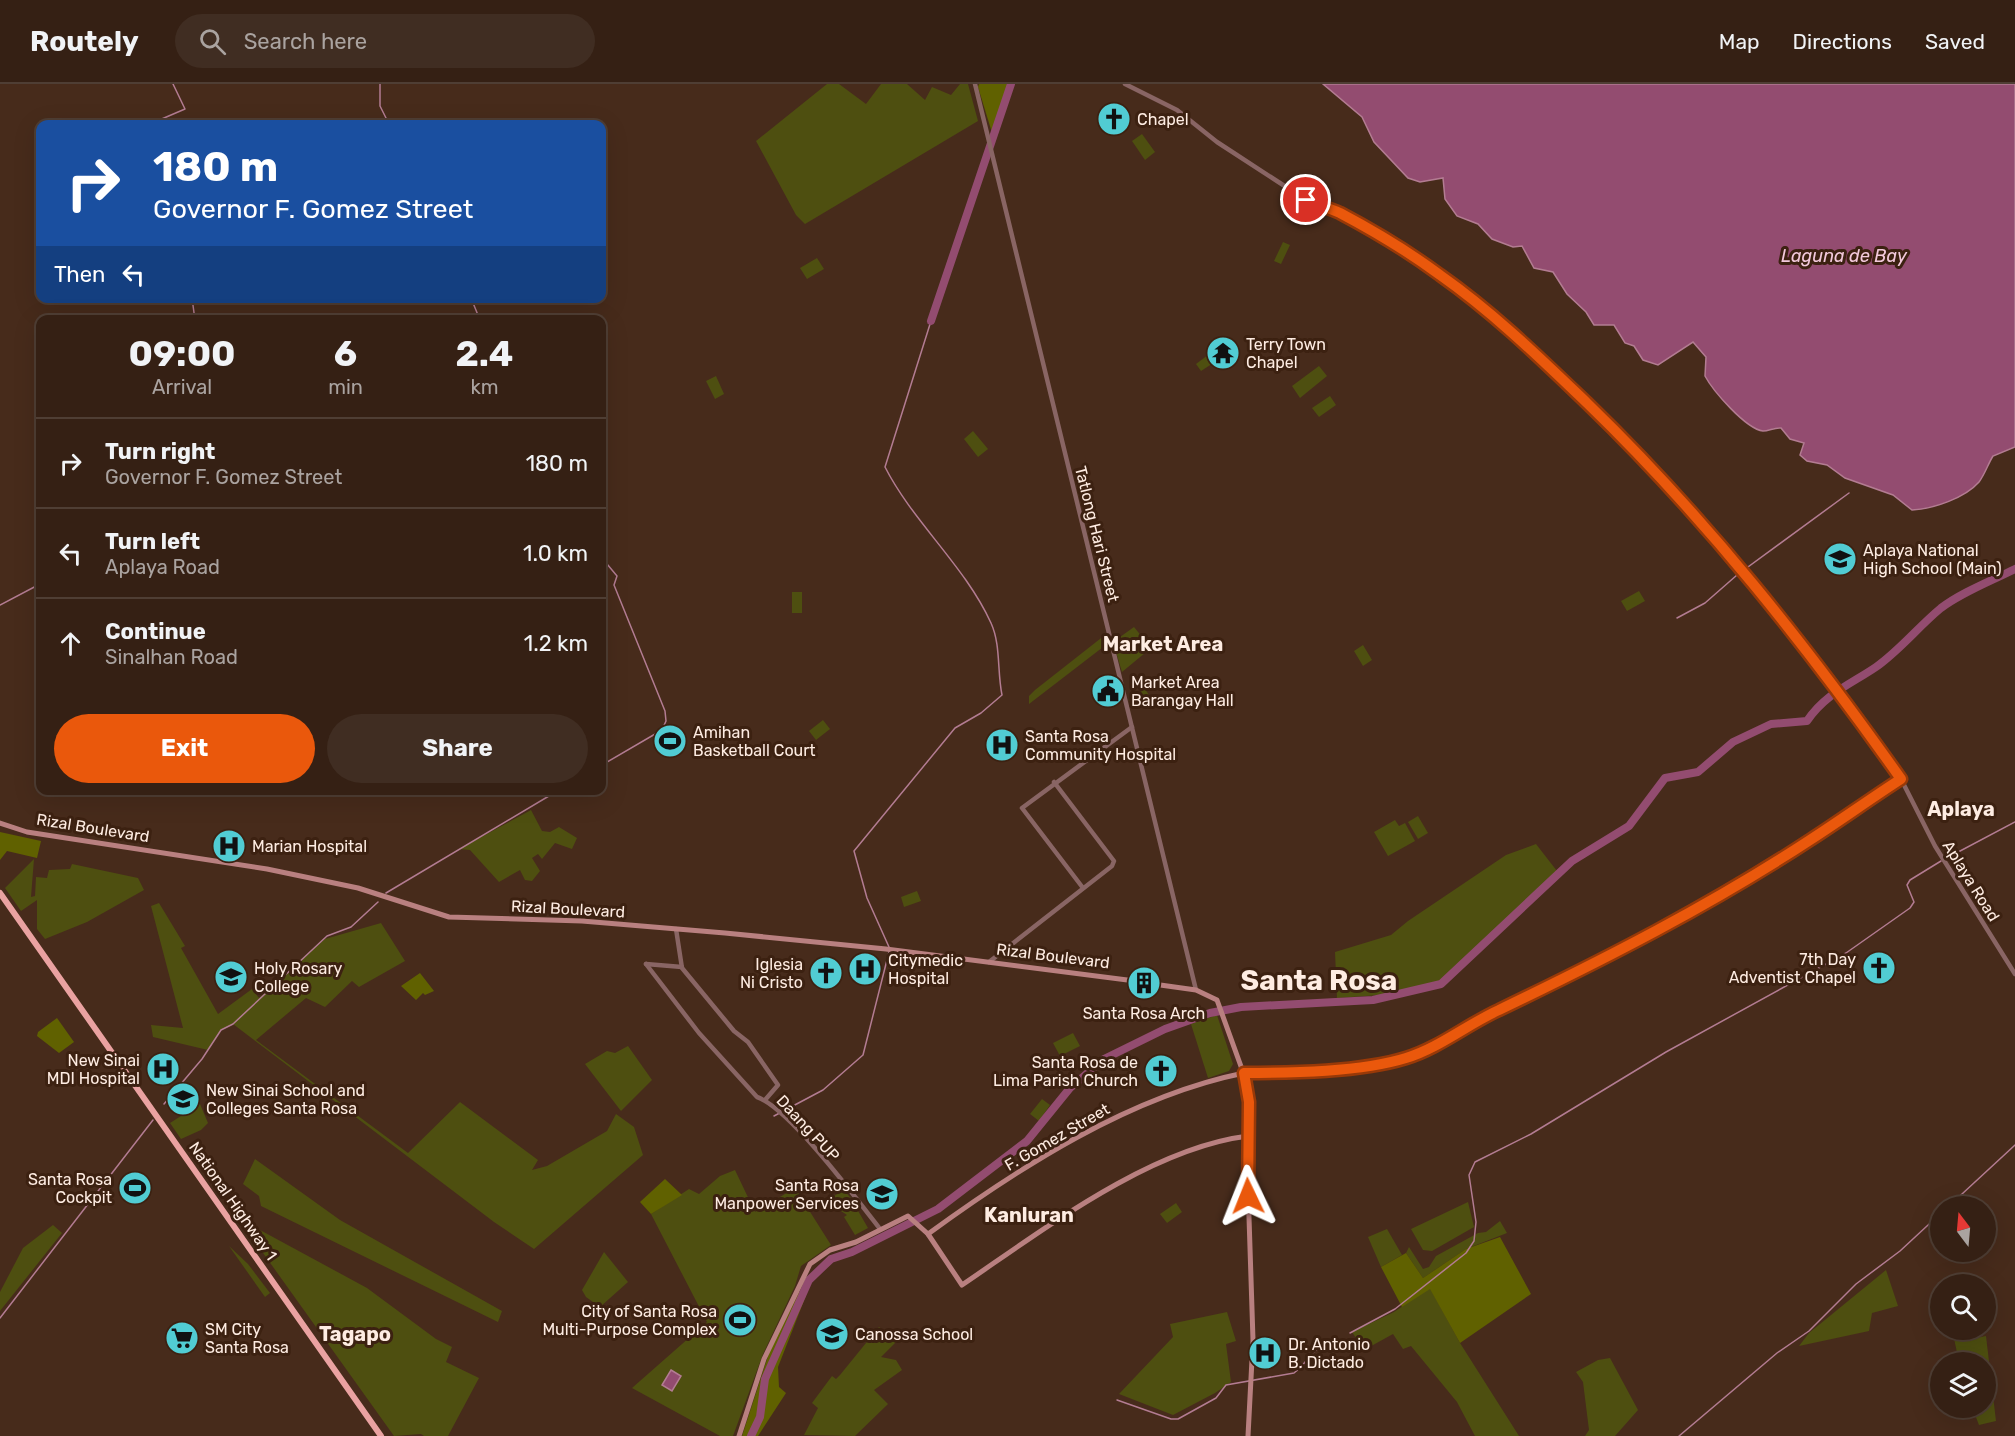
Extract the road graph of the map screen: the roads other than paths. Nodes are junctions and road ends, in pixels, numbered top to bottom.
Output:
1 (975, 84) edge
2 (1125, 84) edge
3 (1132, 728) junction
4 (1901, 779) junction
5 (1054, 782) junction
6 (0, 823) edge
7 (1083, 888) junction
8 (0, 893) edge
9 (676, 929) junction
10 (989, 962) junction
11 (682, 968) junction
12 (2015, 974) edge
13 (1196, 990) junction
14 (1244, 1073) junction
15 (765, 1100) junction
16 (1248, 1136) junction
17 (880, 1229) junction
18 (928, 1234) junction
19 (381, 1436) edge
20 (739, 1436) edge
21 (1248, 1436) edge

1 - 3 street, Tatlong Hari Street
2 - 4 street, Aplaya Road
3 - 5 street
3 - 13 street, Tatlong Hari Street
4 - 12 street, Aplaya Road
4 - 14 street
5 - 7 street
5 - 7 street
6 - 9 main road, Rizal Boulevard
7 - 10 street
8 - 19 highway, National Highway 1
9 - 10 main road, Rizal Boulevard
9 - 11 street
10 - 13 main road, Rizal Boulevard
11 - 15 street
11 - 15 street, Daang PUP
13 - 14 main road, Rizal Boulevard
14 - 16 main road, Rizal Boulevard
14 - 18 main road, F. Gomez Street
15 - 17 street, Daang PUP
16 - 18 main road
16 - 21 main road, Rizal Boulevard
17 - 18 main road
17 - 20 main road

